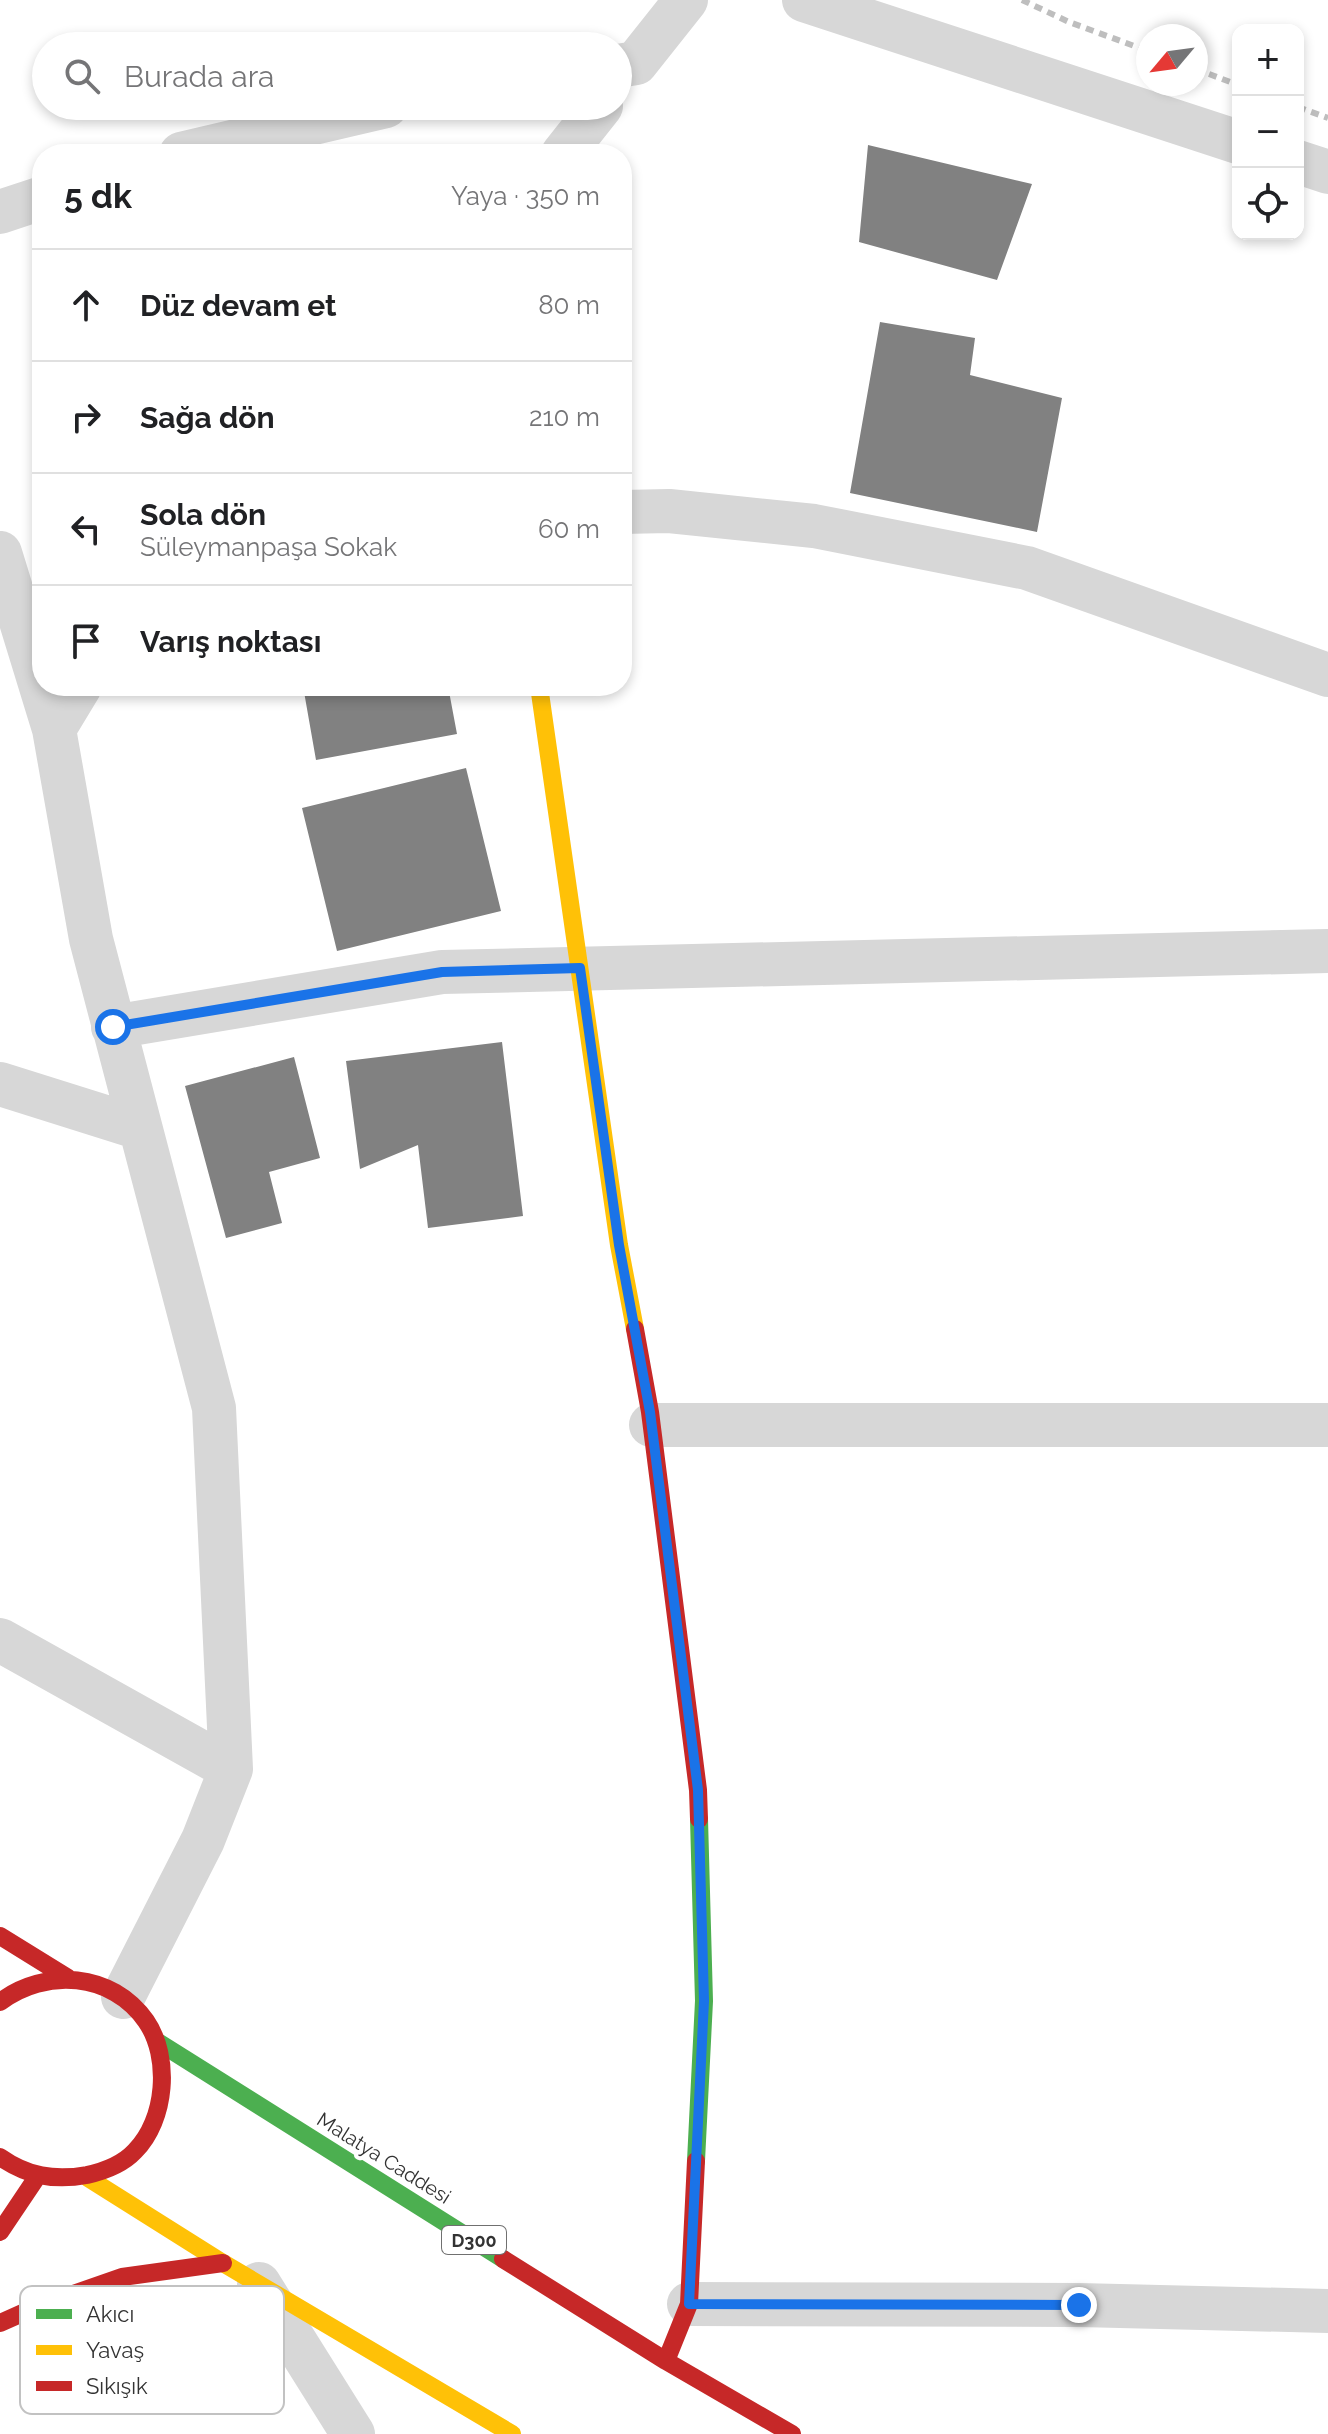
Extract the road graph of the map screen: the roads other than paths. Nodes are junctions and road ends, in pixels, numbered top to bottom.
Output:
1 (686, 0) edge
2 (804, 0) edge
3 (632, 62) edge
4 (326, 120) edge
5 (590, 120) edge
6 (1232, 140) edge
7 (224, 144) edge
8 (571, 144) edge
9 (1304, 164) edge
10 (1328, 172) edge
11 (32, 201) edge
12 (0, 212) edge
13 (632, 512) edge
14 (0, 553) edge
15 (32, 657) edge
16 (1328, 675) edge
17 (44, 696) edge
18 (74, 696) edge
19 (540, 696) edge
20 (54, 729) junction
21 (1328, 951) edge
22 (580, 968) junction
23 (113, 1027) junction
24 (0, 1084) edge
25 (140, 1128) junction
26 (651, 1425) junction
27 (1328, 1425) edge
28 (0, 1640) edge
29 (231, 1769) junction
30 (0, 1936) edge
31 (68, 1978) junction
32 (123, 1997) junction
33 (0, 2002) edge
34 (158, 2042) junction
35 (0, 2157) edge
36 (37, 2177) junction
37 (88, 2178) junction
38 (0, 2232) edge
39 (241, 2273) junction
40 (98, 2286) edge
41 (250, 2286) edge
42 (263, 2286) edge
43 (284, 2299) edge
44 (689, 2304) junction
45 (1328, 2311) edge
46 (20, 2315) edge
47 (0, 2323) edge
48 (284, 2335) edge
49 (666, 2361) junction
50 (353, 2434) edge
51 (512, 2434) edge
52 (792, 2434) edge

1 - 3 street
2 - 6 street
4 - 7 street
5 - 8 street
9 - 10 street
11 - 12 street
13 - 16 street
14 - 15 street
17 - 20 street
18 - 20 street
19 - 22 main road
20 - 23 street
21 - 22 street
22 - 23 street
22 - 26 main road
23 - 25 street
24 - 25 street
25 - 29 street
26 - 27 street
26 - 44 main road
28 - 29 street
29 - 32 street
30 - 31 main road
31 - 32 main road
31 - 33 main road
32 - 34 main road
34 - 37 main road
34 - 49 main road, Malatya Caddesi / D300
35 - 36 main road
36 - 37 main road
36 - 38 main road
37 - 39 main road
39 - 40 main road
39 - 41 street
39 - 42 main road
43 - 51 main road
44 - 45 street
44 - 49 main road
46 - 47 main road
48 - 50 street
49 - 52 main road, Malatya Caddesi / D300

